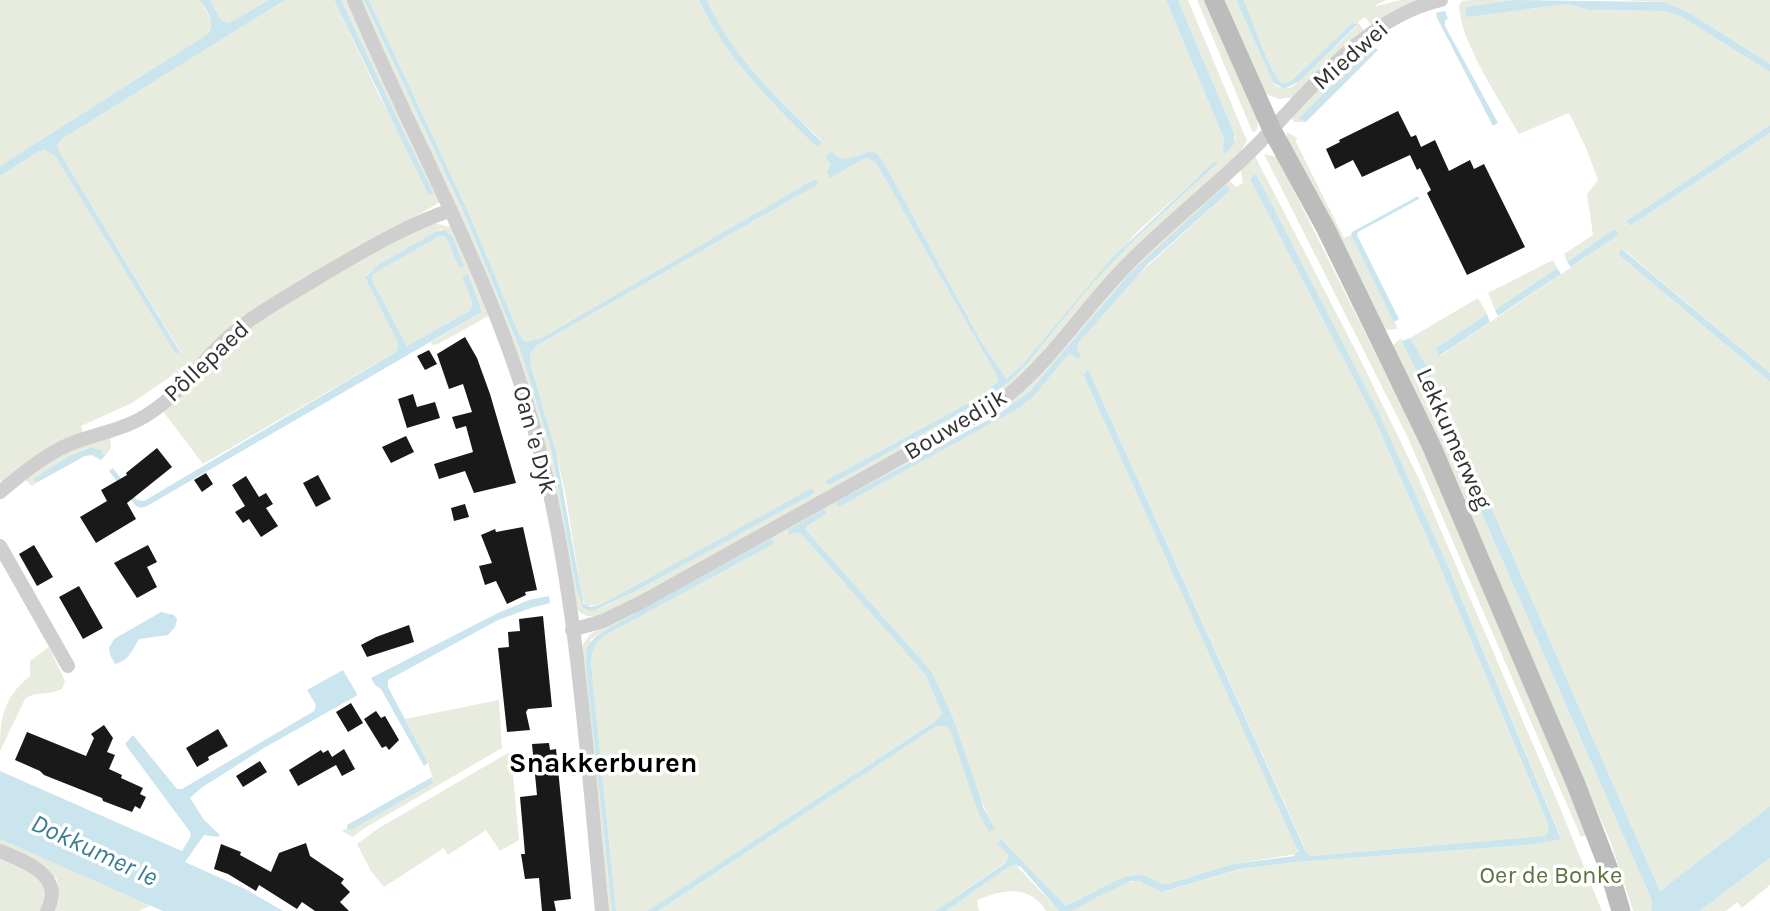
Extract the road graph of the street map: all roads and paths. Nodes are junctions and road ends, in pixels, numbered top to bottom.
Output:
1 (354, 0) edge
2 (1214, 0) edge
3 (1441, 0) edge
4 (1272, 130) junction
5 (452, 209) junction
6 (0, 492) edge
7 (0, 546) edge
8 (572, 630) junction
9 (68, 666) dead end
10 (0, 851) edge
11 (47, 911) edge
12 (602, 911) edge
13 (1621, 911) edge

1 - 5 street, Oan 'e Dyk
2 - 4 main road, Lekkumerweg
3 - 4 street, Miedwei
4 - 8 street, Bouwedijk
4 - 13 main road, Lekkumerweg
5 - 6 street, Pôllepaed
5 - 8 street, Oan 'e Dyk
7 - 9 street
8 - 12 street, Oan 'e Dyk
10 - 11 street

